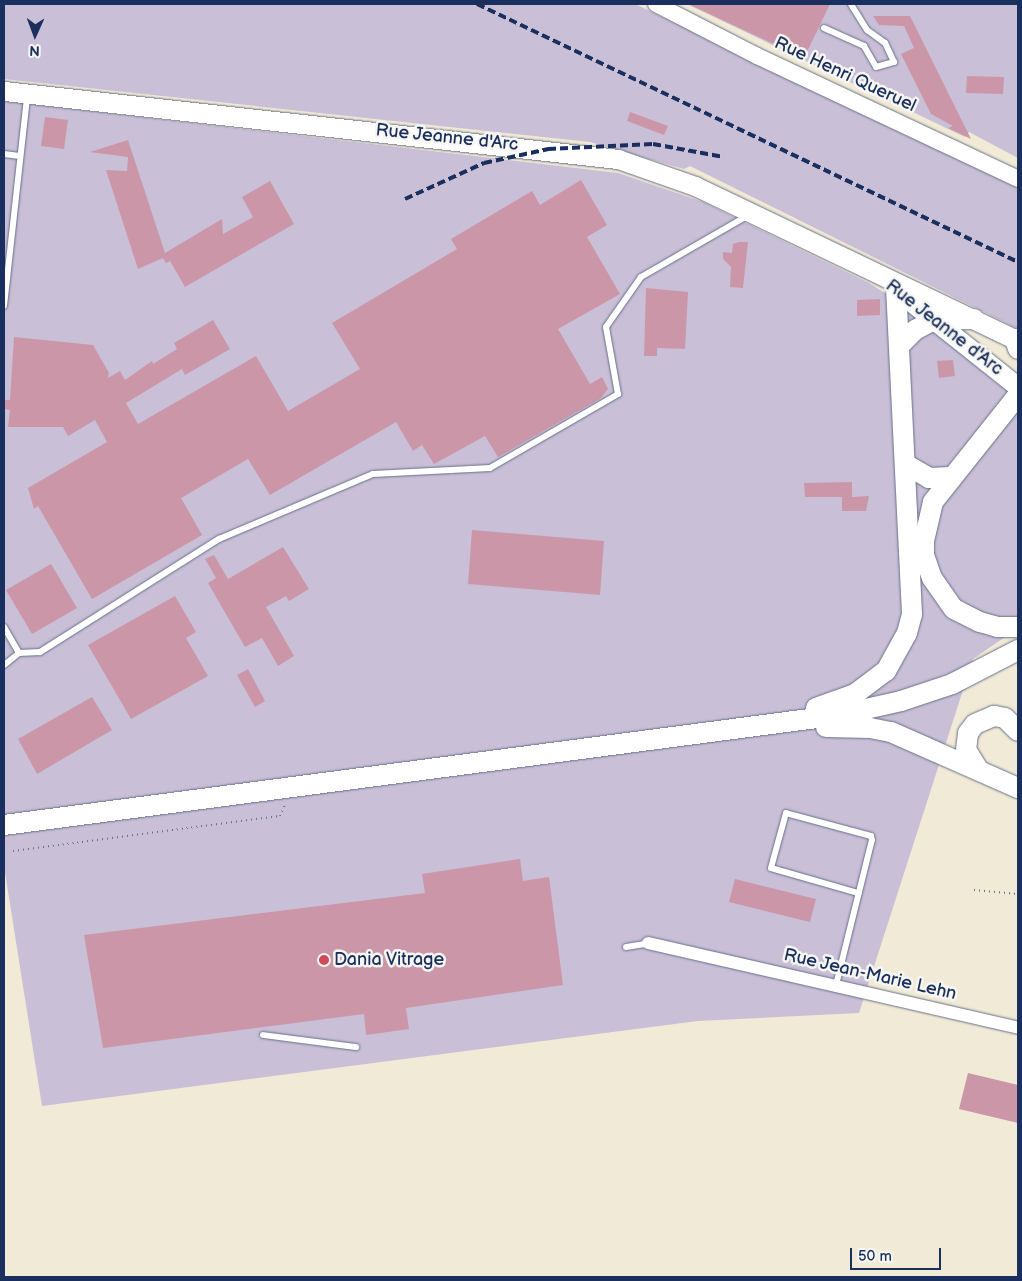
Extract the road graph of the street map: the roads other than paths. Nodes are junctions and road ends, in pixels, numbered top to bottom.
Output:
1 (656, 4) edge
2 (851, 4) edge
3 (824, 28) dead end
4 (4, 91) edge
5 (27, 93) junction
6 (4, 154) edge
7 (20, 156) junction
8 (1018, 179) edge
9 (752, 213) junction
10 (869, 270) junction
11 (896, 289) junction
12 (4, 306) edge
13 (974, 319) junction
14 (934, 320) junction
15 (1017, 343) edge
16 (899, 346) junction
17 (1018, 387) edge
18 (1018, 395) edge
19 (905, 464) junction
20 (950, 477) junction
21 (4, 626) edge
22 (1018, 627) edge
23 (1018, 650) edge
24 (19, 653) junction
25 (4, 665) edge
26 (1018, 731) edge
27 (654, 741) junction
28 (585, 750) junction
29 (978, 769) junction
30 (1018, 788) edge
31 (4, 825) edge
32 (858, 893) junction
33 (651, 943) joint
34 (626, 946) dead end
35 (836, 985) junction
36 (1018, 1028) edge
37 (263, 1034) dead end
38 (356, 1047) dead end

1 - 8 street, Rue Henri Queruel
2 - 3 lane
4 - 5 main road, Rue Jeanne d'Arc
5 - 7 lane
5 - 9 main road, Rue Jeanne d'Arc
6 - 7 lane
7 - 12 lane
9 - 10 main road, Rue Jeanne d'Arc
9 - 24 lane
10 - 11 main road, Rue Jeanne d'Arc
10 - 13 main road, Rue Jeanne d'Arc
11 - 14 main road, Rue Jeanne d'Arc
11 - 16 main road
13 - 14 main road
13 - 15 main road, Rue Jeanne d'Arc
14 - 16 main road
14 - 17 main road, Rue Jeanne d'Arc
16 - 19 main road
18 - 20 main road
19 - 20 main road
19 - 28 main road
20 - 22 main road
21 - 24 lane
23 - 27 main road
24 - 25 lane
26 - 29 main road
27 - 28 main road
27 - 29 main road
28 - 31 main road
29 - 30 main road
32 - 32 lane
32 - 35 lane
33 - 34 lane
33 - 35 street, Rue Jean-Marie Lehn
35 - 36 street, Rue Jean-Marie Lehn
37 - 38 lane

